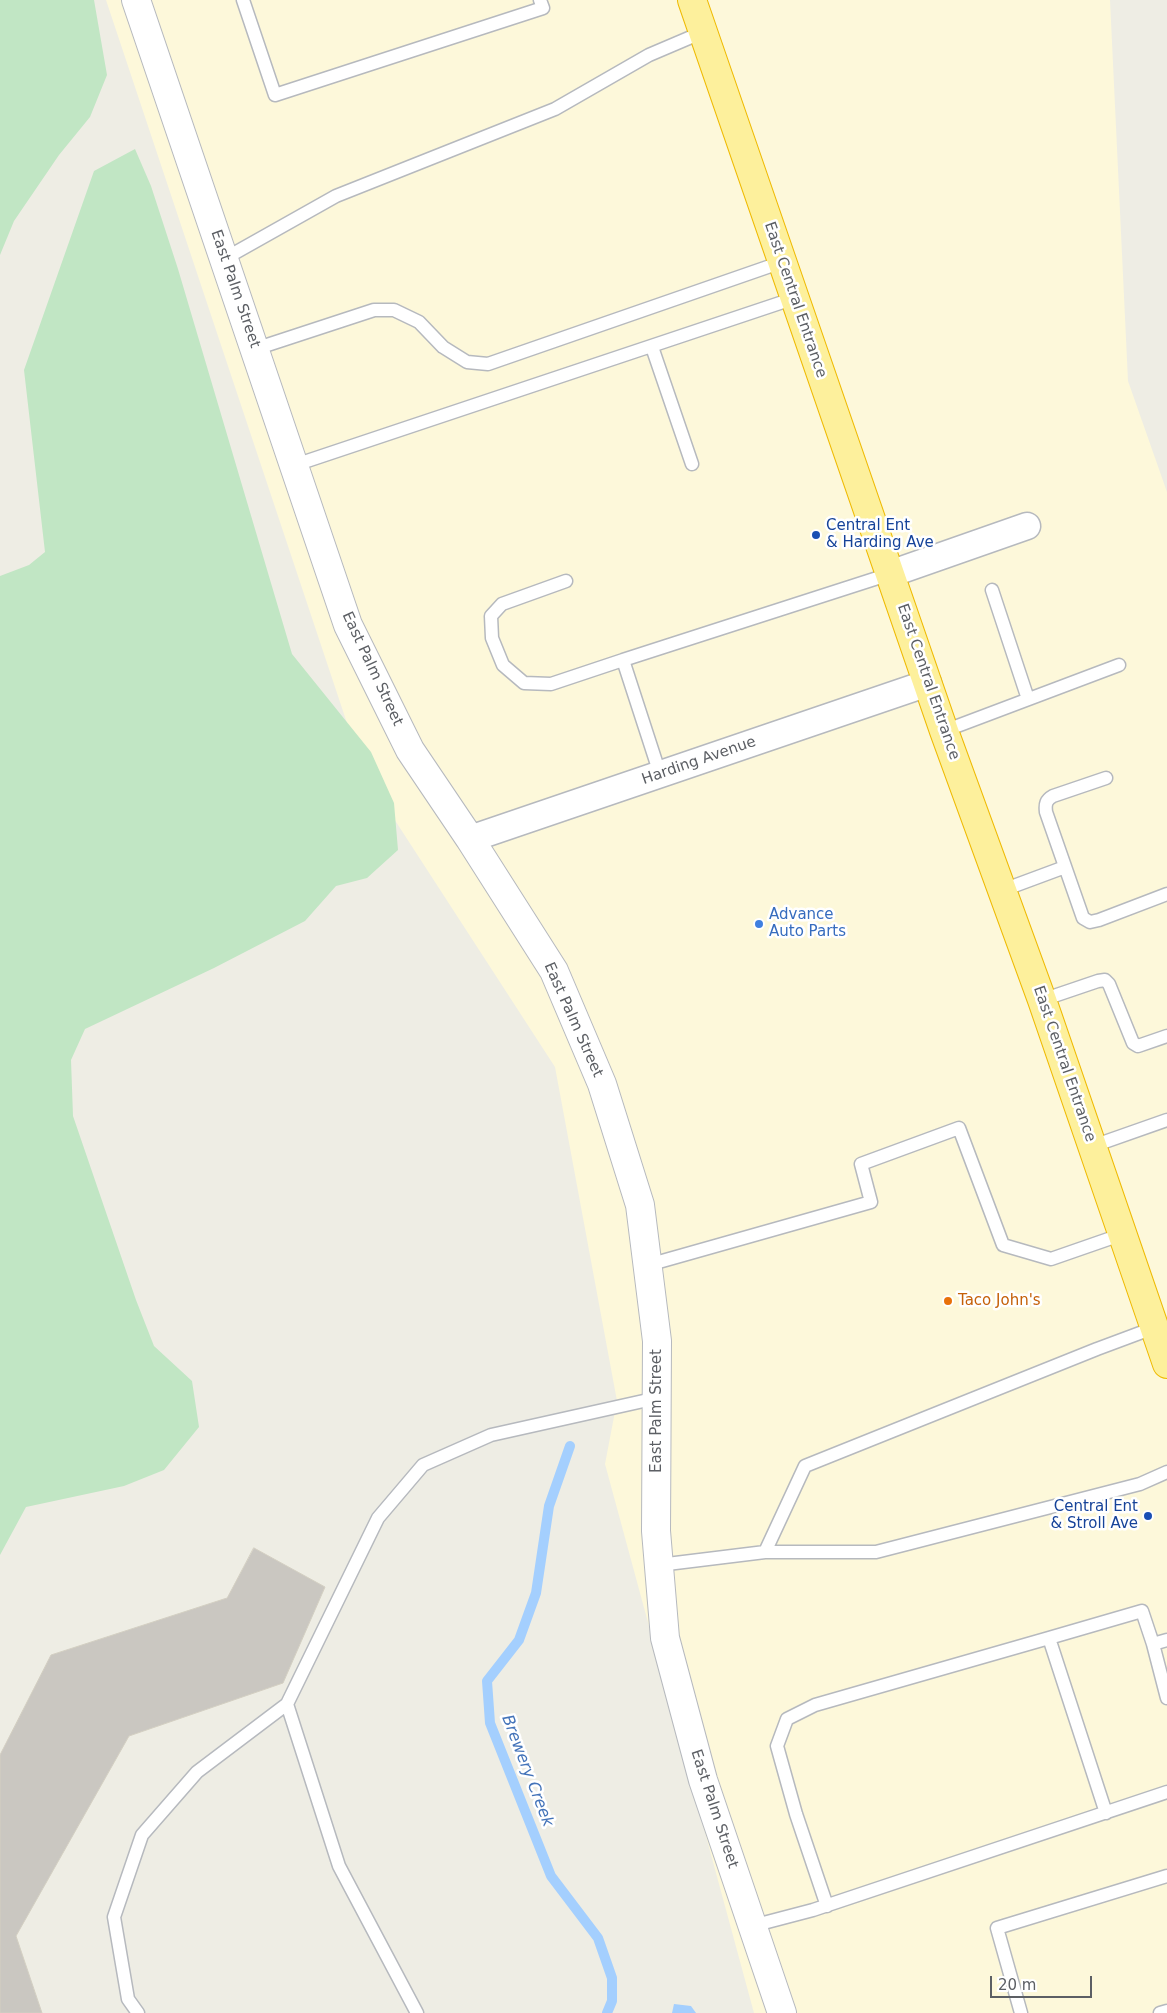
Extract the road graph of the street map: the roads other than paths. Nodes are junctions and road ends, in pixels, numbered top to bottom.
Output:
1 (136, 0) edge
2 (243, 0) edge
3 (540, 0) edge
4 (692, 0) edge
5 (703, 32) junction
6 (224, 259) junction
7 (782, 262) junction
8 (795, 298) junction
9 (652, 347) junction
10 (255, 349) junction
11 (692, 464) dead end
12 (294, 465) junction
13 (1027, 526) dead end
14 (890, 574) junction
15 (566, 581) dead end
16 (992, 590) dead end
17 (622, 660) junction
18 (1119, 665) dead end
19 (928, 683) junction
20 (1028, 699) junction
21 (944, 731) junction
22 (660, 774) junction
23 (1106, 778) dead end
24 (470, 839) junction
25 (1065, 867) junction
26 (1003, 890) junction
27 (1167, 894) edge
28 (1042, 1000) junction
29 (1167, 1036) edge
30 (1167, 1120) edge
31 (1093, 1146) junction
32 (1123, 1234) junction
33 (648, 1265) junction
34 (1156, 1328) junction
35 (1167, 1364) edge
36 (657, 1398) junction
37 (1167, 1472) edge
38 (765, 1552) junction
39 (659, 1565) junction
40 (1049, 1638) junction
41 (1167, 1640) edge
42 (1153, 1644) junction
43 (1167, 1698) edge
44 (287, 1704) junction
45 (1167, 1792) edge
46 (1106, 1813) junction
47 (1167, 1876) edge
48 (827, 1906) junction
49 (752, 1926) junction
50 (1167, 2011) edge
51 (138, 2013) edge
52 (417, 2013) edge
53 (782, 2013) edge
54 (1020, 2013) edge
55 (1160, 2013) edge

1 - 6 street, East Palm Street
2 - 3 lane
4 - 5 highway, East Central Entrance
5 - 6 lane
5 - 7 highway, East Central Entrance
6 - 10 street, East Palm Street
7 - 8 highway, East Central Entrance
7 - 10 lane
8 - 9 lane
8 - 14 highway, East Central Entrance
9 - 11 lane
9 - 12 lane
10 - 12 street, East Palm Street
12 - 24 street, East Palm Street
13 - 14 street
14 - 17 lane
14 - 19 highway, East Central Entrance
15 - 17 lane
16 - 20 lane
17 - 22 lane
18 - 20 lane
19 - 21 highway, East Central Entrance
19 - 22 street, Harding Avenue
20 - 21 lane
21 - 26 highway, East Central Entrance
22 - 24 street, Harding Avenue
23 - 25 lane
24 - 33 street, East Palm Street
25 - 26 lane
25 - 27 lane
26 - 28 highway, East Central Entrance
28 - 29 lane
28 - 31 highway, East Central Entrance
30 - 31 lane
31 - 32 highway, East Central Entrance
32 - 33 lane
32 - 34 highway, East Central Entrance
33 - 36 street, East Palm Street
34 - 35 highway, East Central Entrance
34 - 38 lane
36 - 39 street, East Palm Street
36 - 44 lane
37 - 38 lane
38 - 39 lane
39 - 49 street, East Palm Street
40 - 42 lane
40 - 46 lane
40 - 48 lane
41 - 42 lane
42 - 43 lane
44 - 51 lane
44 - 52 lane
45 - 46 lane
46 - 48 lane
47 - 54 lane
48 - 49 lane
49 - 53 street, East Palm Street
50 - 55 lane

